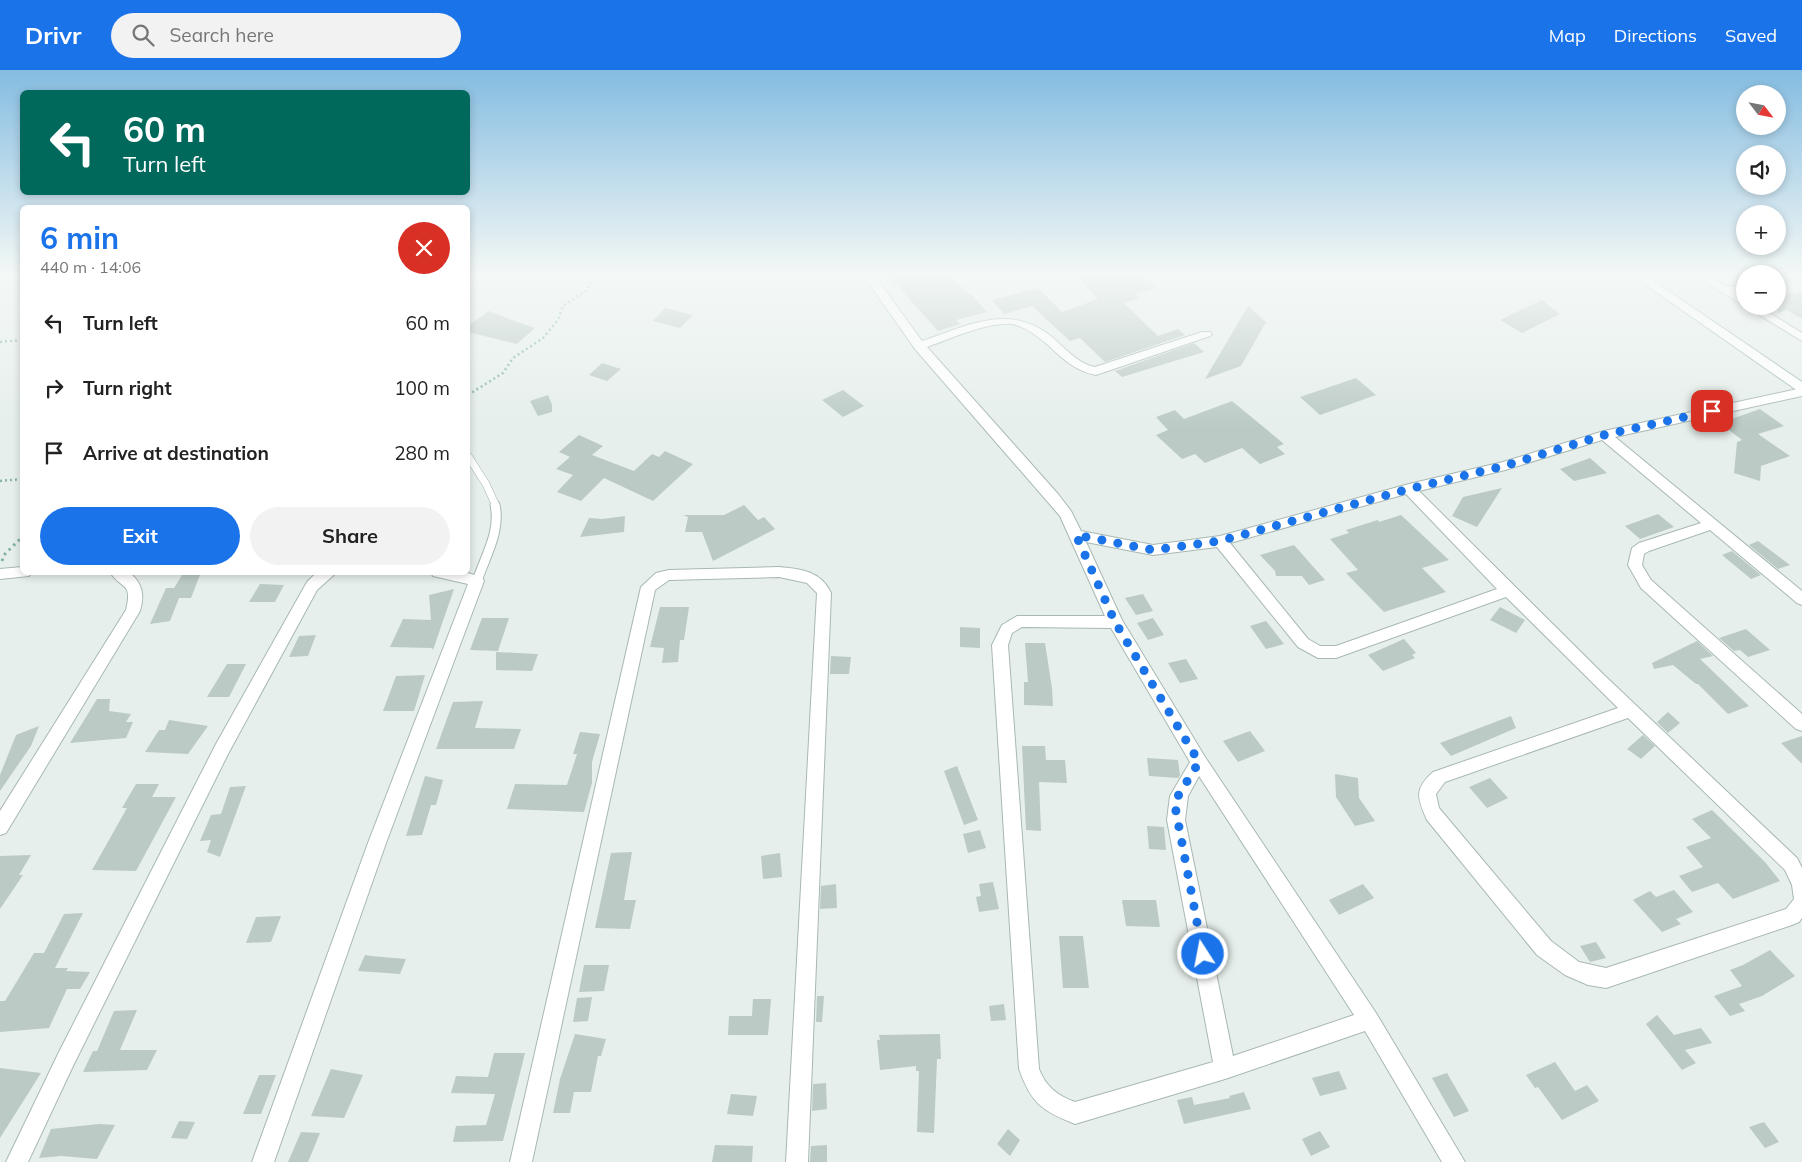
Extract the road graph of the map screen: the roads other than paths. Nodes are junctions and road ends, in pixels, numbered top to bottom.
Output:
1 (906, 326) edge
2 (985, 326) edge
3 (1028, 326) edge
4 (1710, 326) edge
5 (1782, 326) edge
6 (1206, 334) dead end
7 (1802, 338) edge
8 (920, 346) junction
9 (1802, 390) edge
10 (1604, 435) junction
11 (470, 459) edge
12 (1409, 489) junction
13 (1711, 525) junction
14 (1076, 535) junction
15 (1220, 541) junction
16 (20, 572) edge
17 (0, 574) edge
18 (120, 575) edge
19 (324, 575) edge
20 (451, 575) edge
21 (477, 581) junction
22 (1507, 591) junction
23 (1802, 599) edge
24 (1115, 622) junction
25 (1629, 710) junction
26 (1802, 724) edge
27 (1199, 762) junction
28 (0, 827) edge
29 (1802, 896) edge
30 (1802, 904) edge
31 (1368, 1020) junction
32 (1226, 1069) junction
33 (17, 1162) edge
34 (263, 1162) edge
35 (521, 1162) edge
36 (797, 1162) edge
37 (1454, 1162) edge

1 - 8 street
2 - 8 street
3 - 6 street
4 - 9 street
5 - 7 street
8 - 14 street
9 - 10 street
10 - 12 street
10 - 13 street
11 - 21 lane
12 - 15 street
12 - 22 street
13 - 23 street
13 - 26 street
14 - 15 street
14 - 24 street
15 - 22 street
16 - 17 street
18 - 28 street
19 - 33 street
20 - 21 street
21 - 34 street
22 - 25 street
24 - 27 street
24 - 32 street
25 - 29 street
25 - 30 street
27 - 31 street
27 - 32 street
31 - 32 street
31 - 37 street
35 - 36 street

